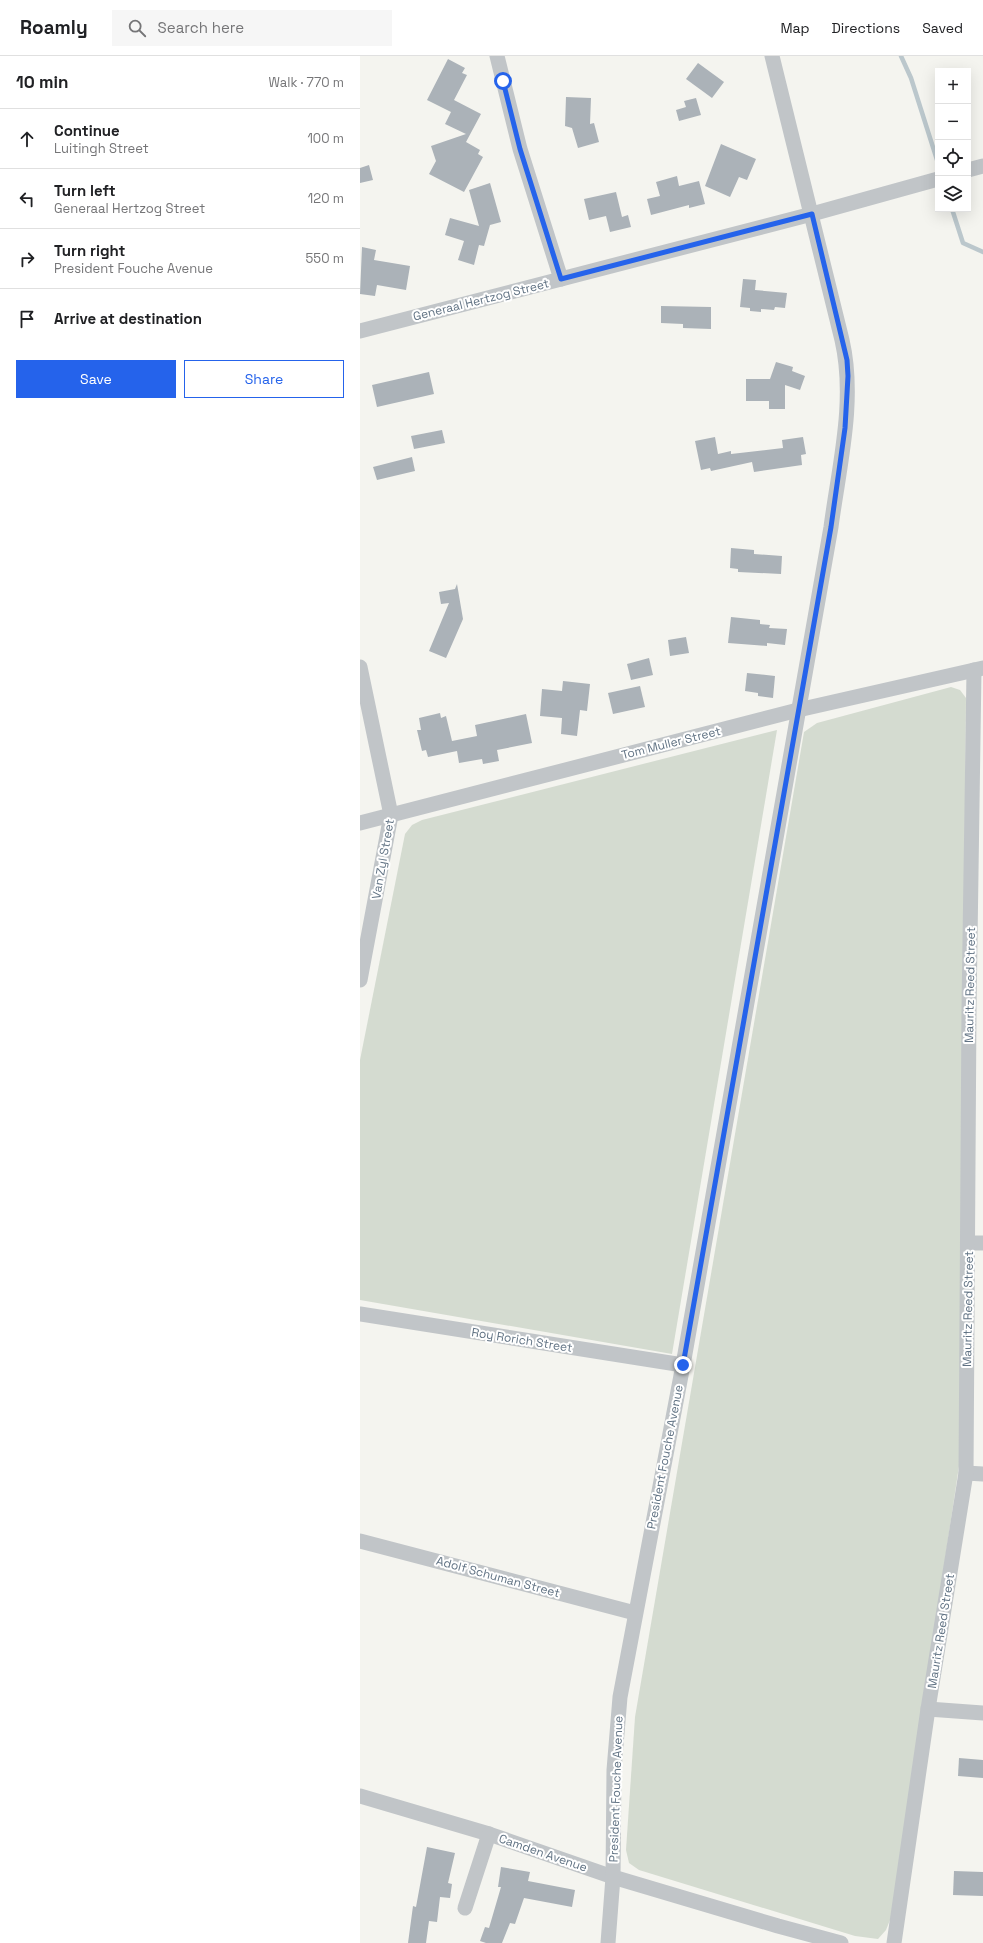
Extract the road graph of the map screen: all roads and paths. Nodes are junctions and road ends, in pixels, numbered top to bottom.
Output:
1 (497, 56) edge
2 (772, 56) edge
3 (983, 166) edge
4 (971, 169) edge
5 (935, 180) edge
6 (812, 214) junction
7 (561, 279) junction
8 (360, 331) edge
9 (360, 667) edge
10 (979, 669) edge
11 (798, 710) junction
12 (391, 815) junction
13 (360, 823) edge
14 (360, 980) edge
15 (976, 1008) edge
16 (976, 1243) edge
17 (360, 1314) edge
18 (683, 1365) junction
19 (966, 1473) junction
20 (983, 1474) edge
21 (360, 1541) edge
22 (635, 1613) junction
23 (928, 1709) junction
24 (983, 1713) edge
25 (360, 1796) edge
26 (489, 1834) junction
27 (613, 1877) junction
28 (466, 1908) dead end
29 (608, 1943) edge
30 (841, 1943) edge
31 (894, 1943) edge

1 - 7 street
2 - 6 street, President Fouche Avenue
3 - 4 street
5 - 6 street, Generaal Hertzog Street
6 - 7 street, Generaal Hertzog Street
6 - 11 street, President Fouche Avenue
7 - 8 street, Generaal Hertzog Street
9 - 12 street, Van Zyl Street
10 - 11 street, Tom Muller Street
10 - 15 street, Mauritz Reed Street
11 - 12 street, Tom Muller Street
11 - 18 street, President Fouche Avenue
12 - 13 street, Tom Muller Street
12 - 14 street, Van Zyl Street
15 - 16 street, Mauritz Reed Street
16 - 19 street, Mauritz Reed Street
17 - 18 street, Roy Rorich Street
18 - 22 street, President Fouche Avenue
19 - 20 street
19 - 23 street, Mauritz Reed Street
21 - 22 street, Adolf Schuman Street
22 - 27 street, President Fouche Avenue
23 - 24 street
23 - 31 street, Mauritz Reed Street
25 - 26 street, Camden Avenue
26 - 27 street, Camden Avenue
26 - 28 street
27 - 29 street, President Fouche Avenue
27 - 30 street, Camden Avenue

